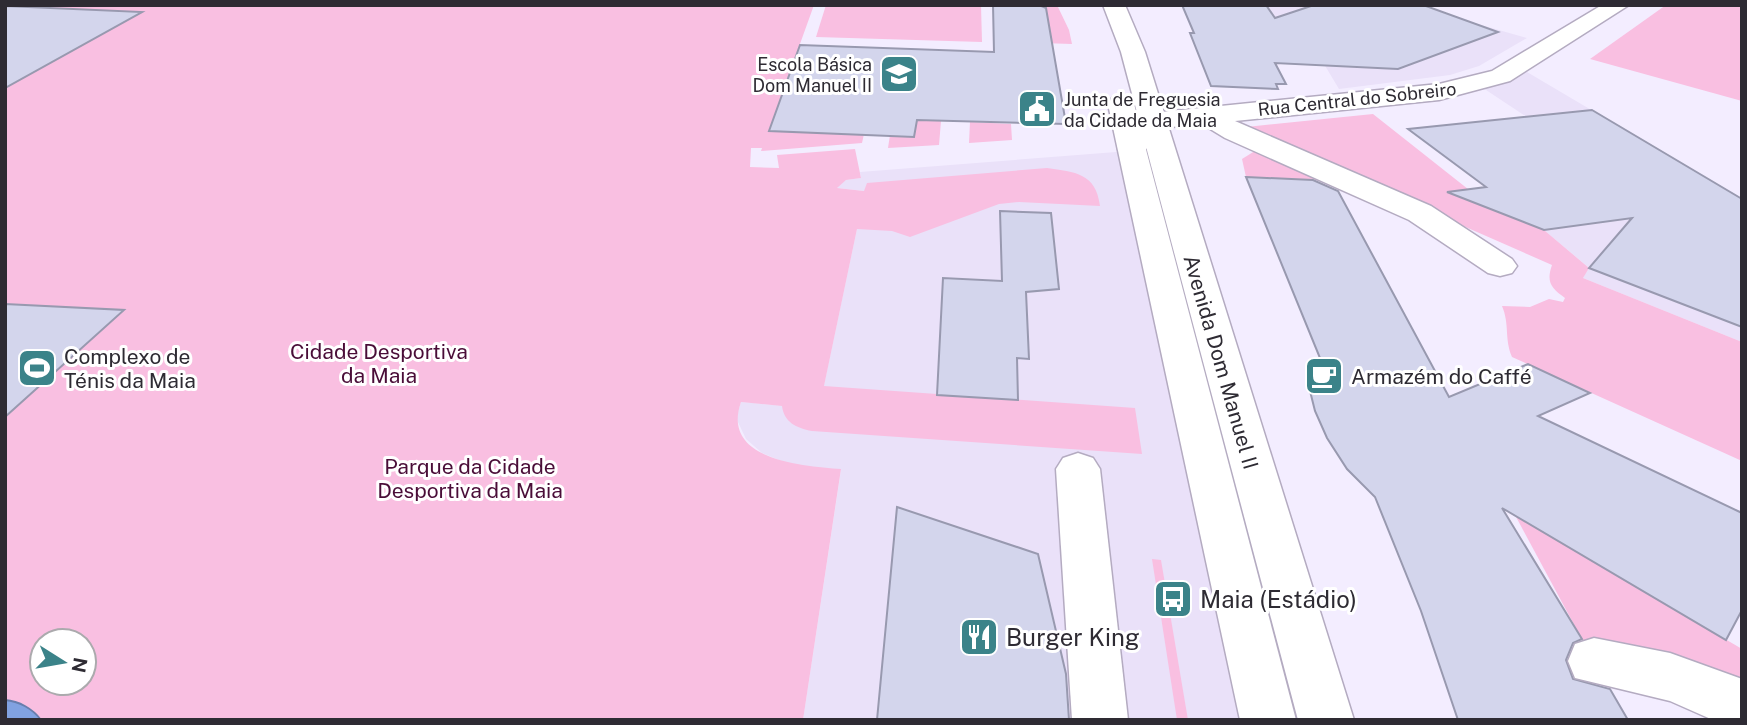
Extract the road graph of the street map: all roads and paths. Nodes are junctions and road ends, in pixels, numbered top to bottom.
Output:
1 (1090, 5) edge
2 (1114, 5) edge
3 (1573, 7) dead end
4 (1611, 10) edge
5 (1206, 115) junction
6 (1142, 135) junction
7 (1500, 266) dead end
8 (1078, 469) dead end
9 (1594, 661) dead end
10 (1742, 707) edge
11 (1100, 720) edge
12 (1268, 720) edge
13 (1326, 720) edge

1 - 6 main road, Avenida Dom Manuel II
2 - 6 main road, Avenida Dom Manuel II
3 - 4 main road
4 - 5 main road, Rua Central do Sobreiro
5 - 6 main road, Rua Central do Sobreiro
5 - 7 main road
6 - 12 main road, Avenida Dom Manuel II
6 - 13 main road, Avenida Dom Manuel II
8 - 11 main road
9 - 10 main road

